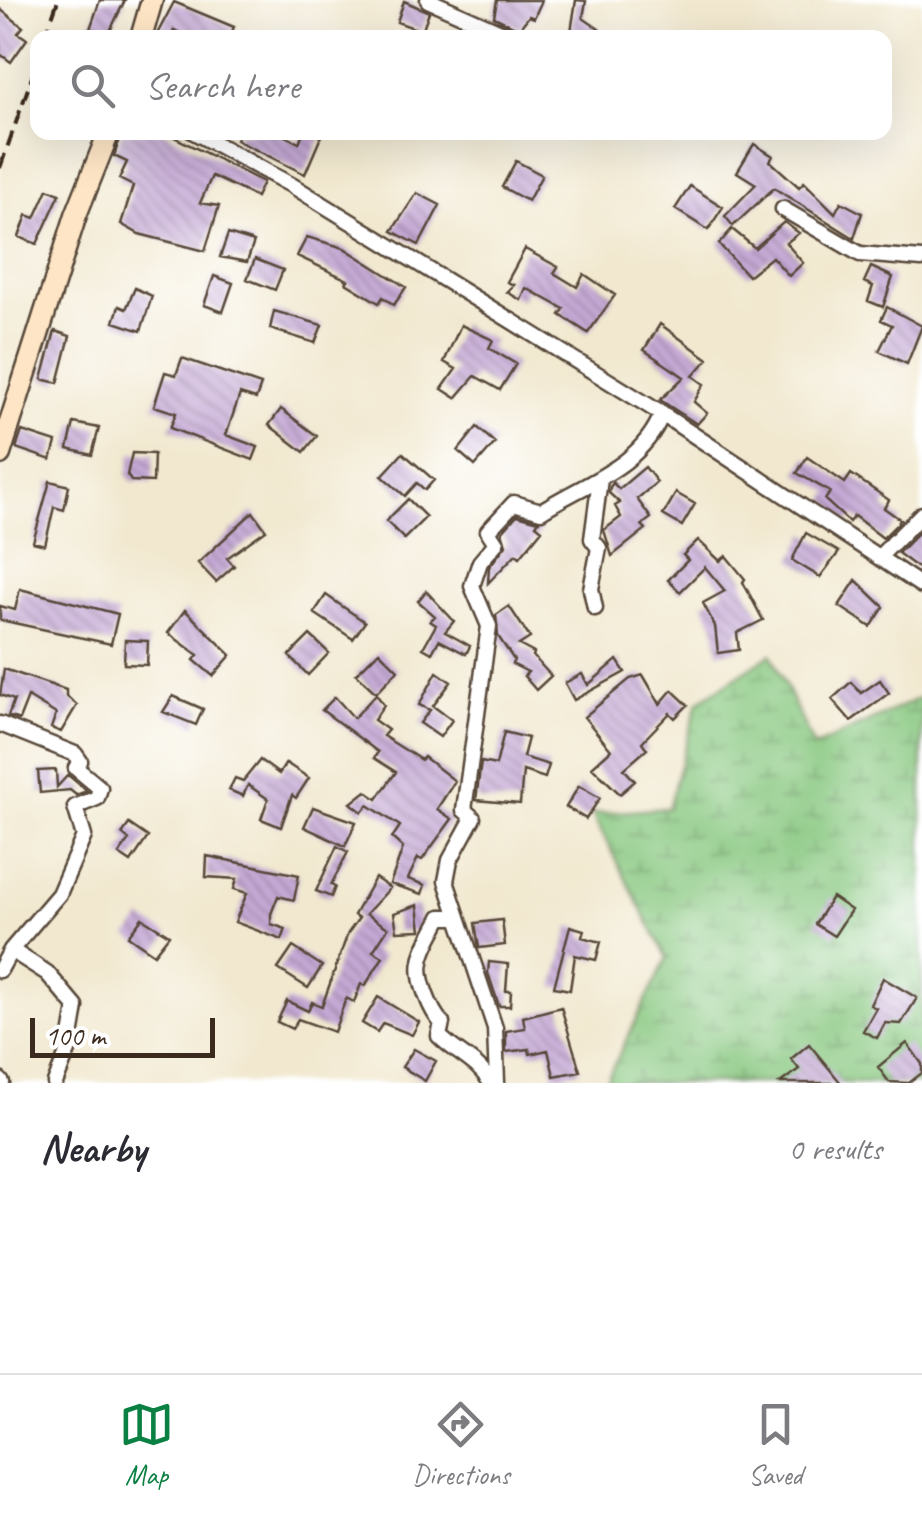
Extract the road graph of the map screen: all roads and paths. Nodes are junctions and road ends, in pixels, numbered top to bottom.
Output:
1 (152, 0) edge
2 (428, 0) edge
3 (143, 30) edge
4 (496, 30) edge
5 (106, 140) edge
6 (209, 140) edge
7 (783, 209) dead end
8 (922, 260) edge
9 (662, 414) junction
10 (0, 454) edge
11 (600, 479) junction
12 (922, 514) edge
13 (879, 557) junction
14 (922, 586) edge
15 (595, 608) dead end
16 (0, 724) edge
17 (457, 917) junction
18 (11, 950) junction
19 (0, 970) edge
20 (55, 1083) edge
21 (494, 1083) edge

1 - 3 main road
2 - 4 street
5 - 10 main road
6 - 9 street
7 - 8 street
9 - 11 street
9 - 13 street
11 - 15 street
11 - 17 street
12 - 13 street
13 - 14 street
16 - 18 street
17 - 21 street
17 - 21 street
18 - 19 street
18 - 20 street

